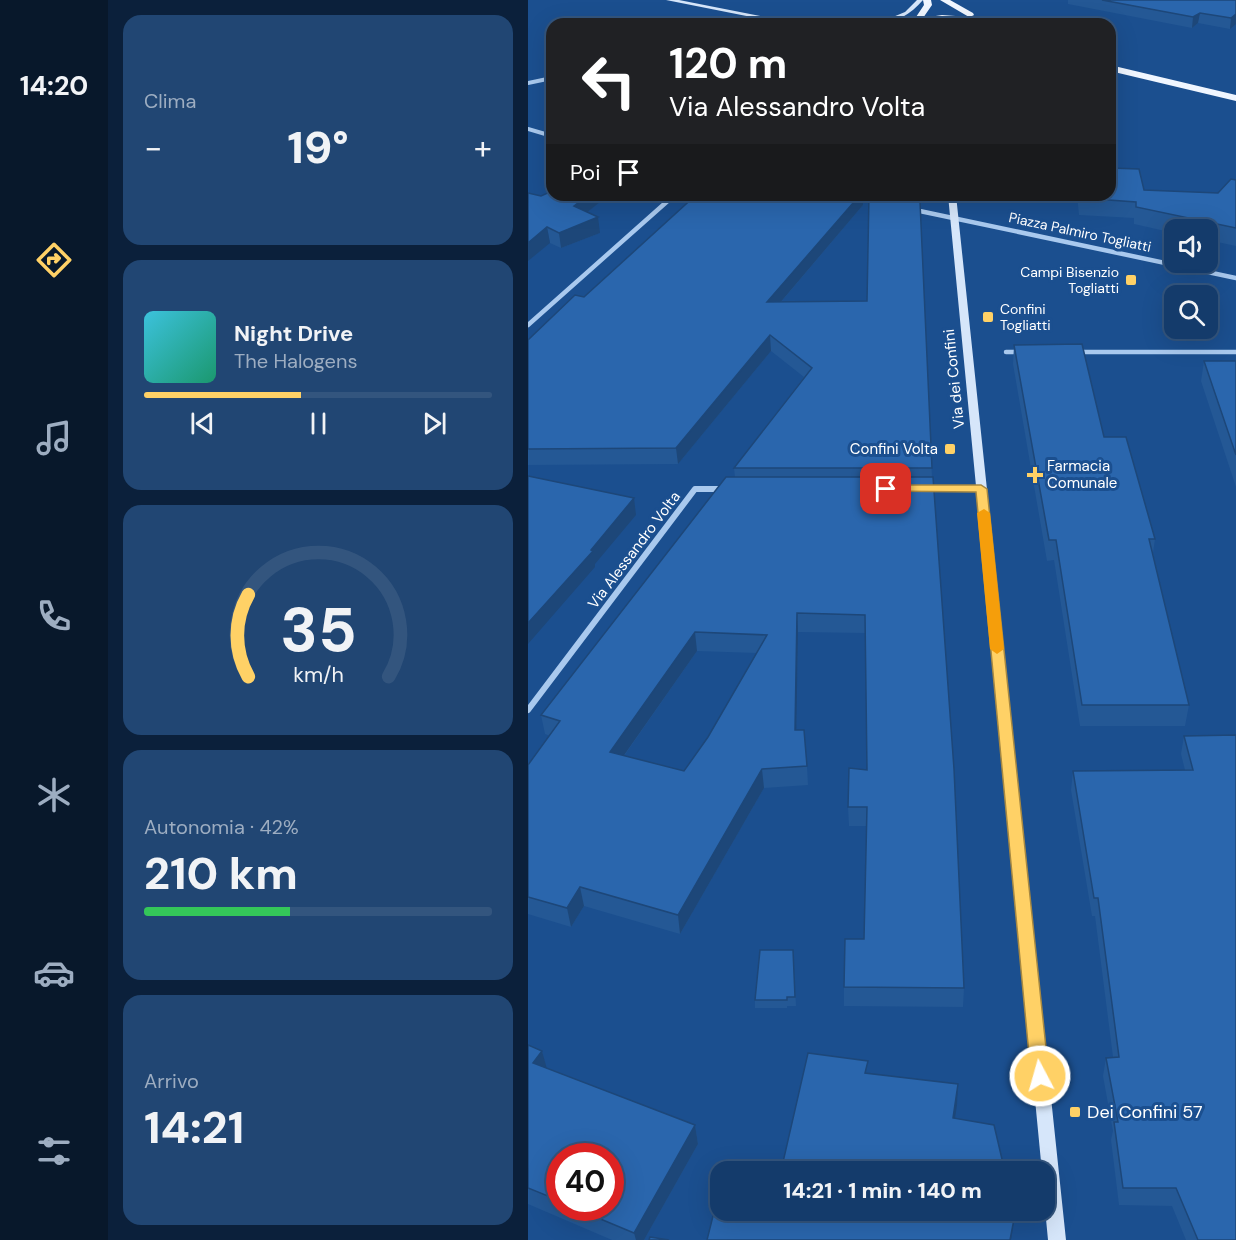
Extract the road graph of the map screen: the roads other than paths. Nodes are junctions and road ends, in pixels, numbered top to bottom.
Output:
1 (669, 0) edge
2 (920, 0) edge
3 (927, 0) edge
4 (944, 0) edge
5 (765, 18) edge
6 (894, 18) edge
7 (919, 18) edge
8 (938, 18) edge
9 (955, 18) edge
10 (977, 18) edge
11 (1116, 69) edge
12 (546, 79) edge
13 (528, 83) edge
14 (1236, 98) edge
15 (528, 129) edge
16 (546, 134) edge
17 (667, 201) edge
18 (953, 201) edge
19 (909, 208) edge
20 (954, 216) junction
21 (1236, 278) edge
22 (528, 325) edge
23 (1006, 352) dead end
24 (1029, 352) edge
25 (1076, 352) edge
26 (1236, 352) edge
27 (730, 489) edge
28 (922, 489) edge
29 (981, 489) junction
30 (528, 710) edge
31 (1057, 1240) edge

1 - 5 street
2 - 6 street
3 - 7 main road
4 - 10 main road
8 - 9 main road
11 - 14 main road
12 - 13 street
15 - 16 street
17 - 22 street
18 - 20 street, Via dei Confini
19 - 20 street, Piazza Palmiro Togliatti
20 - 21 street, Piazza Palmiro Togliatti
20 - 29 street, Via dei Confini
23 - 24 street
25 - 26 street
27 - 30 street, Via Alessandro Volta
28 - 29 street
29 - 31 street, Via dei Confini

